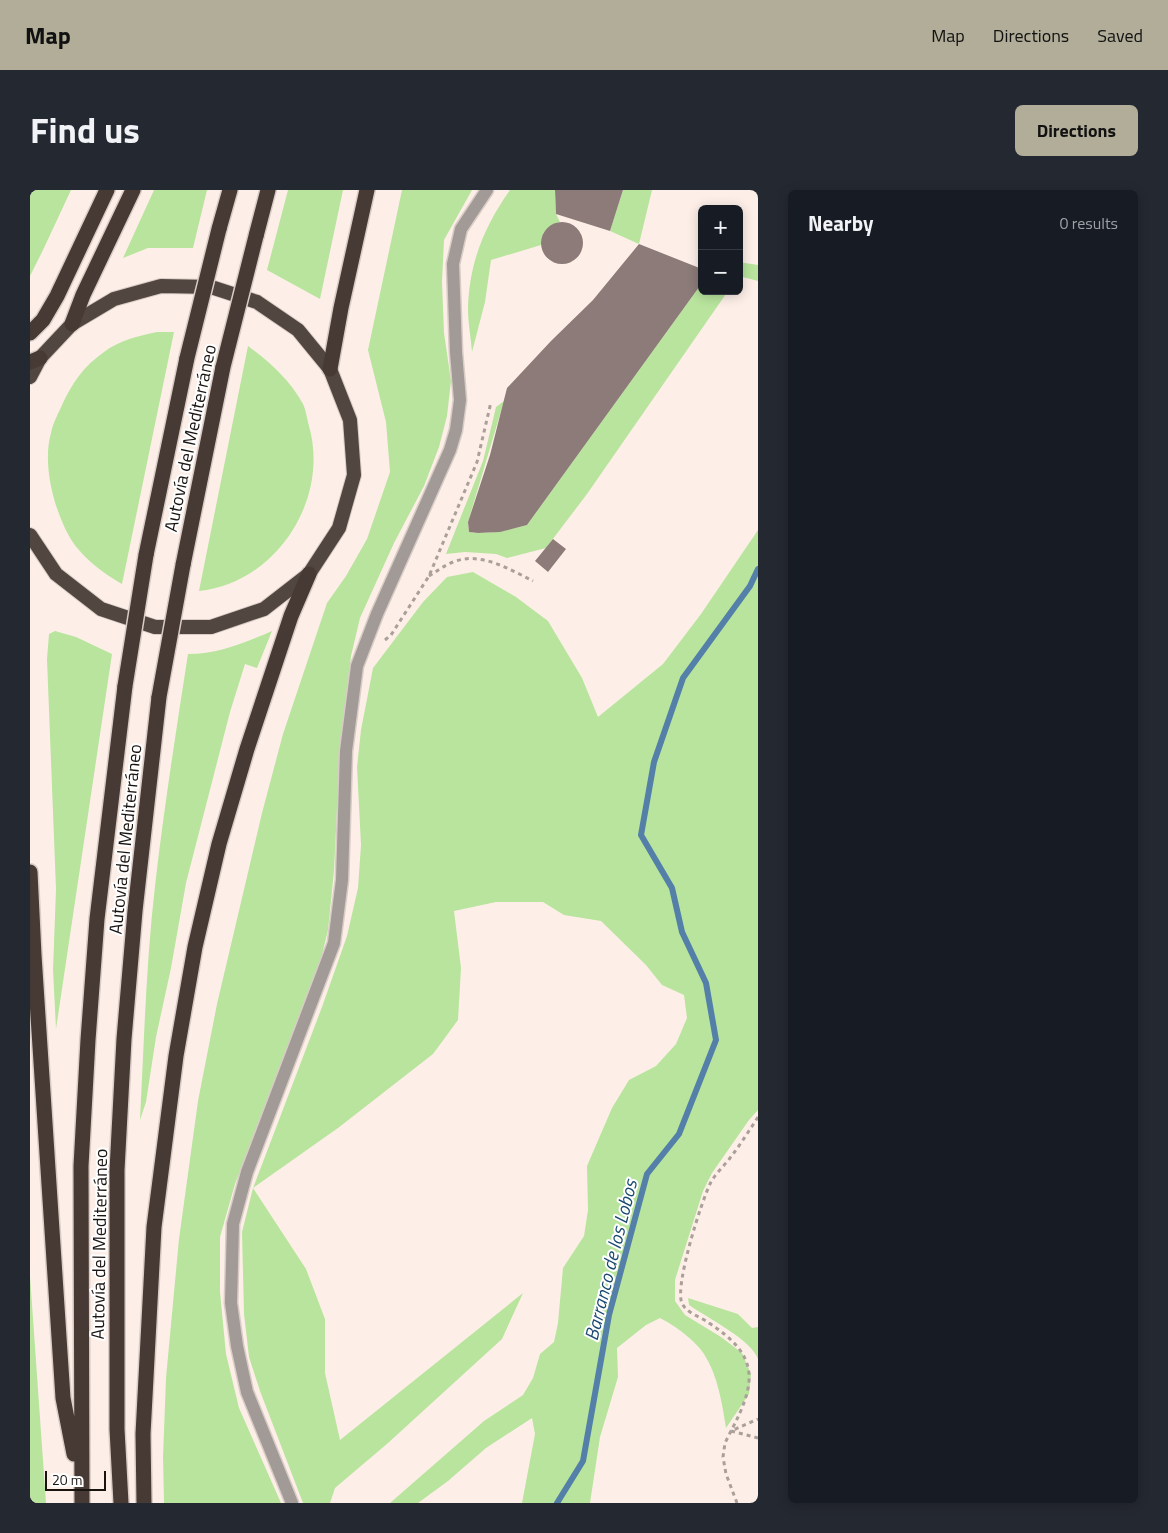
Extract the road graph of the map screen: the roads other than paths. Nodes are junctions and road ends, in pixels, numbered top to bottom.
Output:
1 (107, 190) edge
2 (133, 190) edge
3 (230, 190) edge
4 (268, 190) edge
5 (366, 190) edge
6 (487, 190) edge
7 (72, 324) junction
8 (30, 333) edge
9 (35, 360) edge
10 (330, 369) junction
11 (30, 377) edge
12 (30, 535) edge
13 (309, 574) junction
14 (30, 872) edge
15 (81, 1485) junction
16 (82, 1503) edge
17 (121, 1503) edge
18 (144, 1503) edge
19 (292, 1503) edge

1 - 8 highway
2 - 7 highway
3 - 15 highway, Autovía del Mediterráneo, bridge
4 - 17 highway, Autovía del Mediterráneo, bridge
5 - 10 highway
6 - 19 street
7 - 9 highway
7 - 10 highway
9 - 11 highway
10 - 13 highway
12 - 13 highway
13 - 18 highway
14 - 15 highway
15 - 16 highway, Autovía del Mediterráneo

